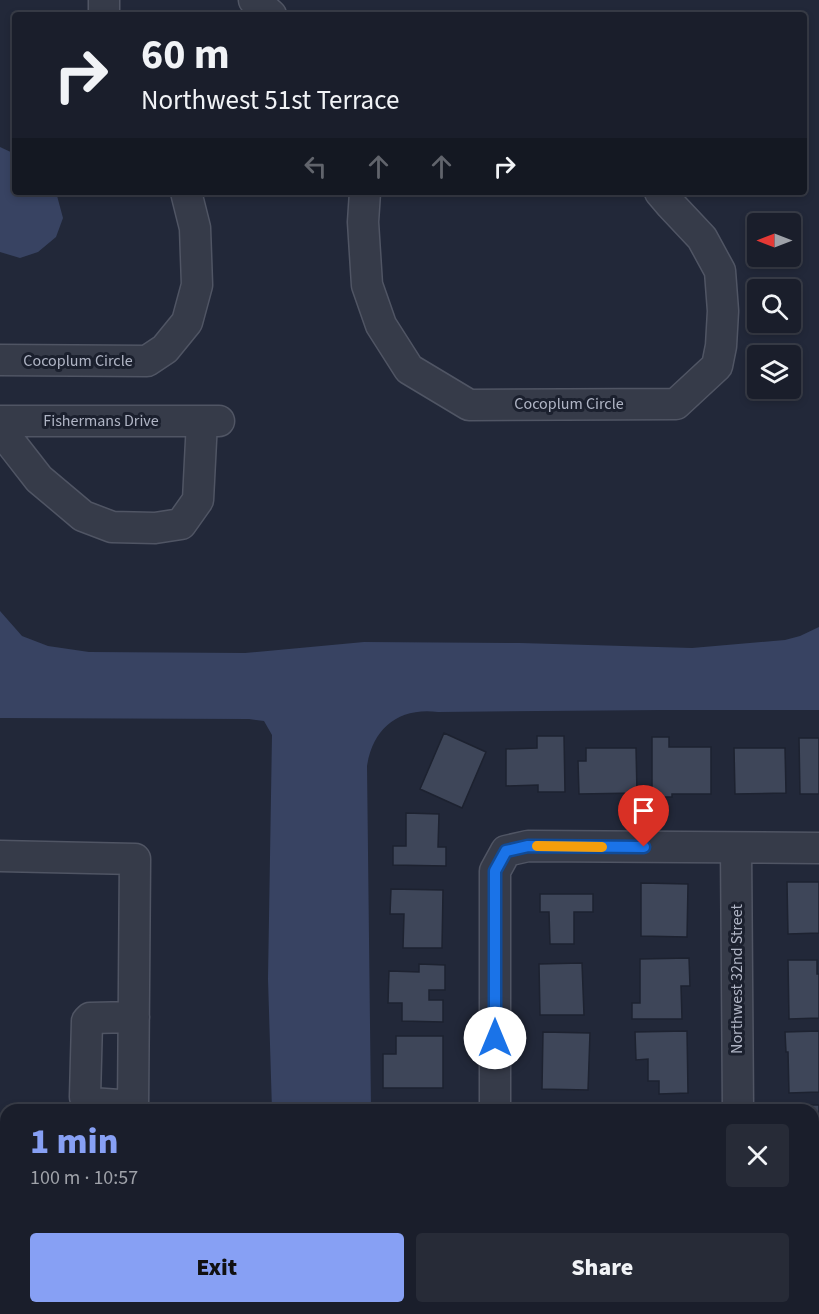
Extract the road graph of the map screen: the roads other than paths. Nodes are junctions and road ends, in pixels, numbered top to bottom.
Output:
1 (187, 195) edge
2 (365, 195) edge
3 (663, 195) edge
4 (0, 360) edge
5 (0, 421) edge
6 (0, 429) edge
7 (736, 848) junction
8 (819, 848) edge
9 (0, 856) edge
10 (134, 1017) junction
11 (99, 1104) edge
12 (133, 1104) edge
13 (495, 1104) edge
14 (738, 1104) edge

1 - 4 street, Cocoplum Circle
2 - 3 street, Cocoplum Circle
5 - 6 street, Fishermans Drive
7 - 8 street
7 - 13 street
7 - 14 street, Northwest 32nd Street
9 - 10 street
10 - 11 street
10 - 12 street

